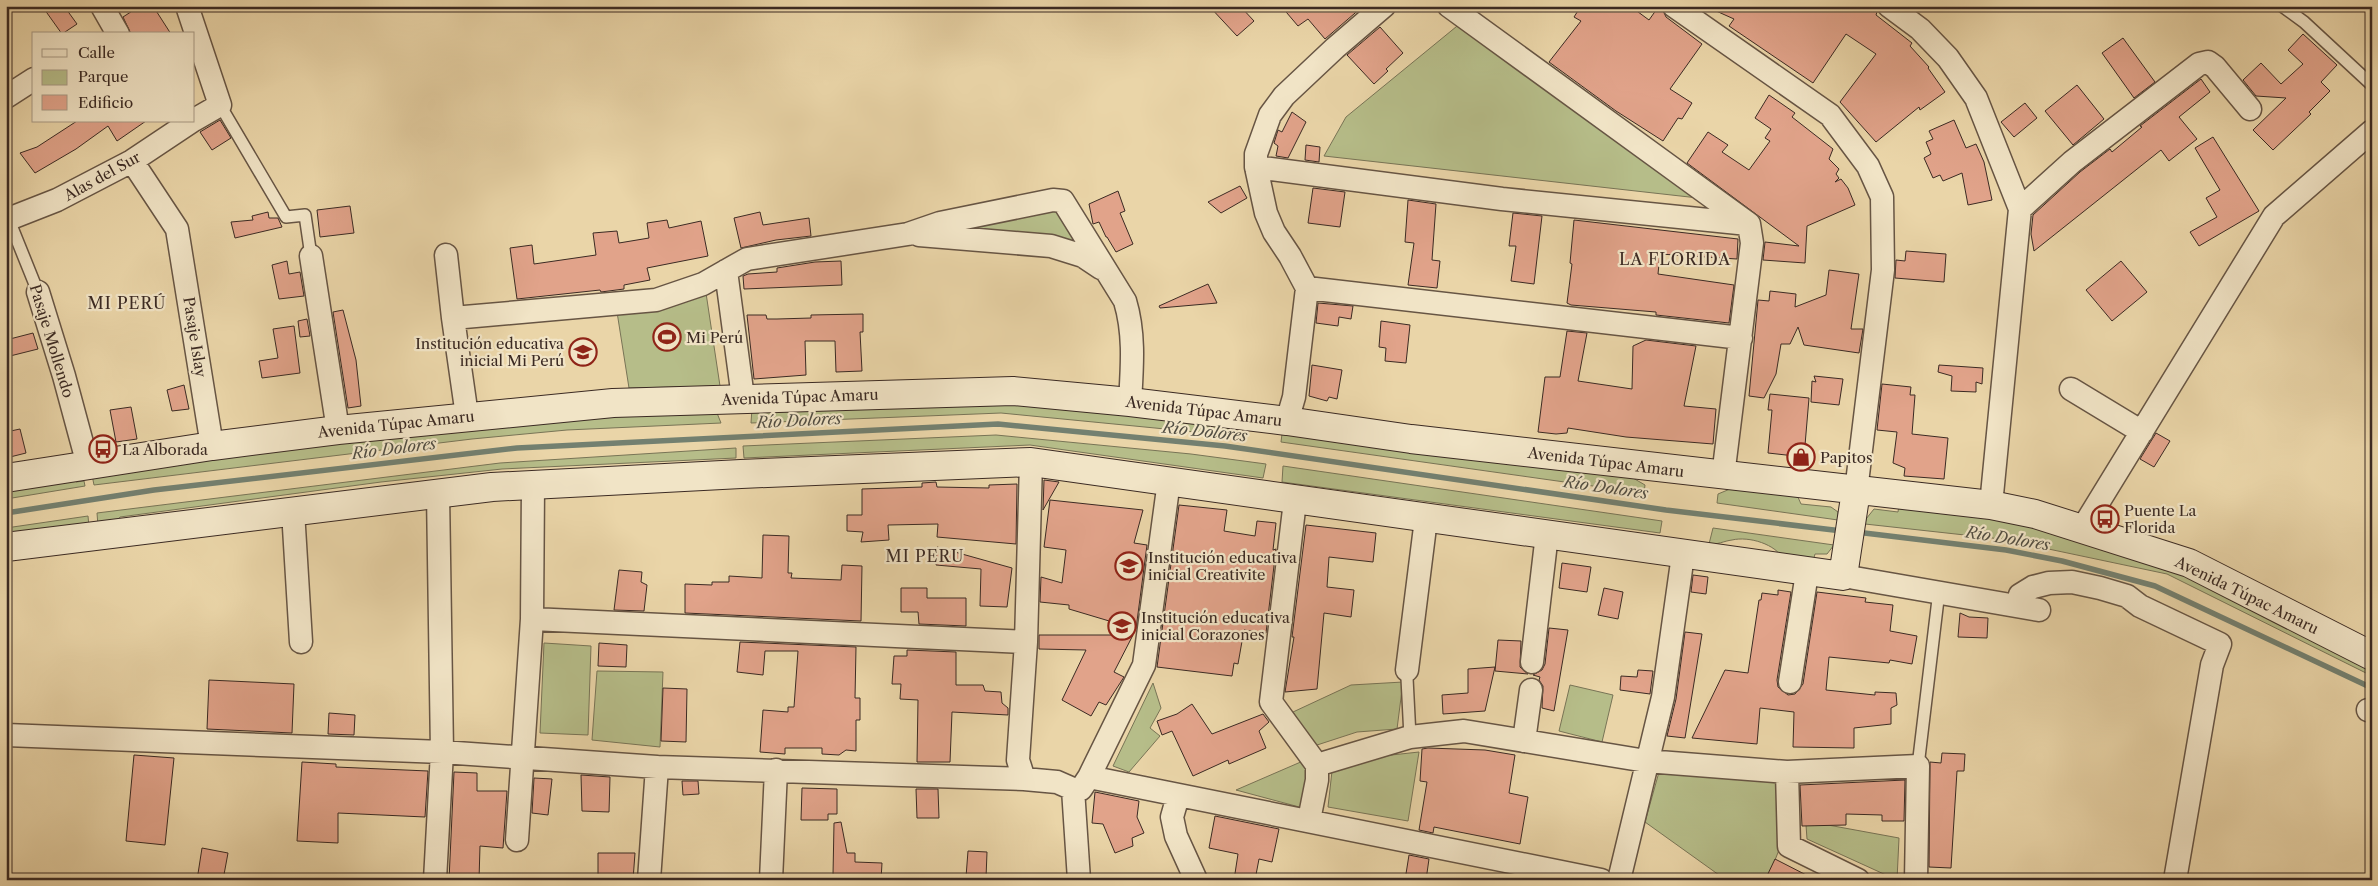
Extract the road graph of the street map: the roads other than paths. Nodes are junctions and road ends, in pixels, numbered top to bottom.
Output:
1 (102, 6) edge
2 (187, 6) edge
3 (1384, 6) edge
4 (1449, 6) edge
5 (1674, 6) edge
6 (1889, 6) edge
7 (2282, 6) edge
8 (111, 31) edge
9 (32, 80) edge
10 (2372, 85) edge
11 (8, 90) edge
12 (220, 105) junction
13 (2250, 109) dead end
14 (195, 118) edge
15 (185, 123) edge
16 (2372, 131) edge
17 (132, 161) junction
18 (1256, 167) junction
19 (2020, 209) junction
20 (7, 220) edge
21 (1749, 224) junction
22 (908, 234) junction
23 (446, 255) dead end
24 (311, 256) joint
25 (726, 271) junction
26 (1105, 271) junction
27 (1307, 288) junction
28 (38, 292) joint
29 (453, 318) junction
30 (1741, 338) junction
31 (2071, 389) dead end
32 (743, 398) junction
33 (1130, 402) junction
34 (467, 416) junction
35 (1287, 421) junction
36 (338, 430) junction
37 (2142, 432) junction
38 (212, 446) junction
39 (1031, 462) junction
40 (88, 465) junction
41 (1723, 476) junction
42 (6, 478) edge
43 (1169, 481) junction
44 (533, 485) junction
45 (438, 493) junction
46 (1855, 497) junction
47 (1295, 501) junction
48 (1991, 505) junction
49 (293, 511) junction
50 (1426, 519) junction
51 (2082, 529) junction
52 (1547, 534) junction
53 (6, 547) edge
54 (1683, 555) junction
55 (1844, 569) junction
56 (1807, 573) junction
57 (1939, 591) junction
58 (532, 619) junction
59 (301, 642) dead end
60 (1026, 642) junction
61 (2372, 656) edge
62 (1532, 662) dead end
63 (1407, 674) joint
64 (1790, 682) dead end
65 (1531, 690) dead end
66 (6, 735) edge
67 (1410, 737) junction
68 (1524, 741) junction
69 (442, 752) junction
70 (524, 757) junction
71 (1646, 761) junction
72 (1317, 765) junction
73 (1918, 766) junction
74 (657, 767) junction
75 (776, 770) junction
76 (1787, 772) junction
77 (1024, 779) junction
78 (1081, 783) junction
79 (1178, 796) junction
80 (1309, 820) junction
81 (517, 840) dead end
82 (435, 880) edge
83 (649, 880) edge
84 (771, 880) edge
85 (1079, 880) edge
86 (1196, 880) edge
87 (1602, 880) edge
88 (1619, 880) edge
89 (1858, 880) edge
90 (1916, 880) edge
91 (2174, 880) edge

1 - 8 street
2 - 12 street
3 - 18 street
4 - 21 street
5 - 46 street
6 - 19 street
7 - 10 lane
9 - 11 street
12 - 14 street, Alas del Sur
12 - 24 lane
13 - 19 street
15 - 17 street, Alas del Sur
16 - 37 street
17 - 20 street, Alas del Sur
17 - 38 street, Pasaje Islay
18 - 21 street
18 - 27 street
19 - 48 street
20 - 28 lane, Pasaje Mollendo
21 - 30 street
22 - 25 street
22 - 26 street
22 - 26 street
23 - 29 street
24 - 36 street
25 - 29 street
25 - 32 street
26 - 33 street
27 - 30 street
27 - 35 street
28 - 40 street, Pasaje Mollendo
29 - 34 street
30 - 41 street
31 - 37 street
32 - 33 street, Avenida Túpac Amaru
32 - 34 street, Avenida Túpac Amaru
33 - 35 street, Avenida Túpac Amaru
34 - 36 street, Avenida Túpac Amaru
35 - 41 street, Avenida Túpac Amaru
36 - 38 street, Avenida Túpac Amaru
37 - 51 street
38 - 40 street, Avenida Túpac Amaru
39 - 43 street
39 - 44 street
39 - 60 street
40 - 42 street, Avenida Túpac Amaru
41 - 46 street, Avenida Túpac Amaru
43 - 47 street
43 - 78 street
44 - 45 street
44 - 58 street
45 - 49 street
45 - 69 street
46 - 48 street, Avenida Túpac Amaru
46 - 55 street
47 - 50 street
47 - 72 street
48 - 51 street, Avenida Túpac Amaru
49 - 53 street
49 - 59 street
50 - 52 street
50 - 63 street
51 - 61 street, Avenida Túpac Amaru
52 - 54 street
52 - 62 street
54 - 56 street
54 - 71 street
55 - 56 street
55 - 57 street
56 - 64 street
57 - 73 lane
57 - 91 street
58 - 60 street
58 - 70 street
60 - 77 street
63 - 67 lane
65 - 68 street
66 - 69 street
67 - 68 street
67 - 72 street
68 - 71 street
69 - 70 street
69 - 82 street
70 - 74 street
70 - 81 street
71 - 76 street
71 - 88 street
72 - 80 street
73 - 76 street
73 - 90 street
74 - 75 street
74 - 83 street
75 - 77 street
75 - 84 street
76 - 89 street
77 - 78 street
78 - 79 street
78 - 85 street
79 - 80 street
79 - 86 street
80 - 87 street

